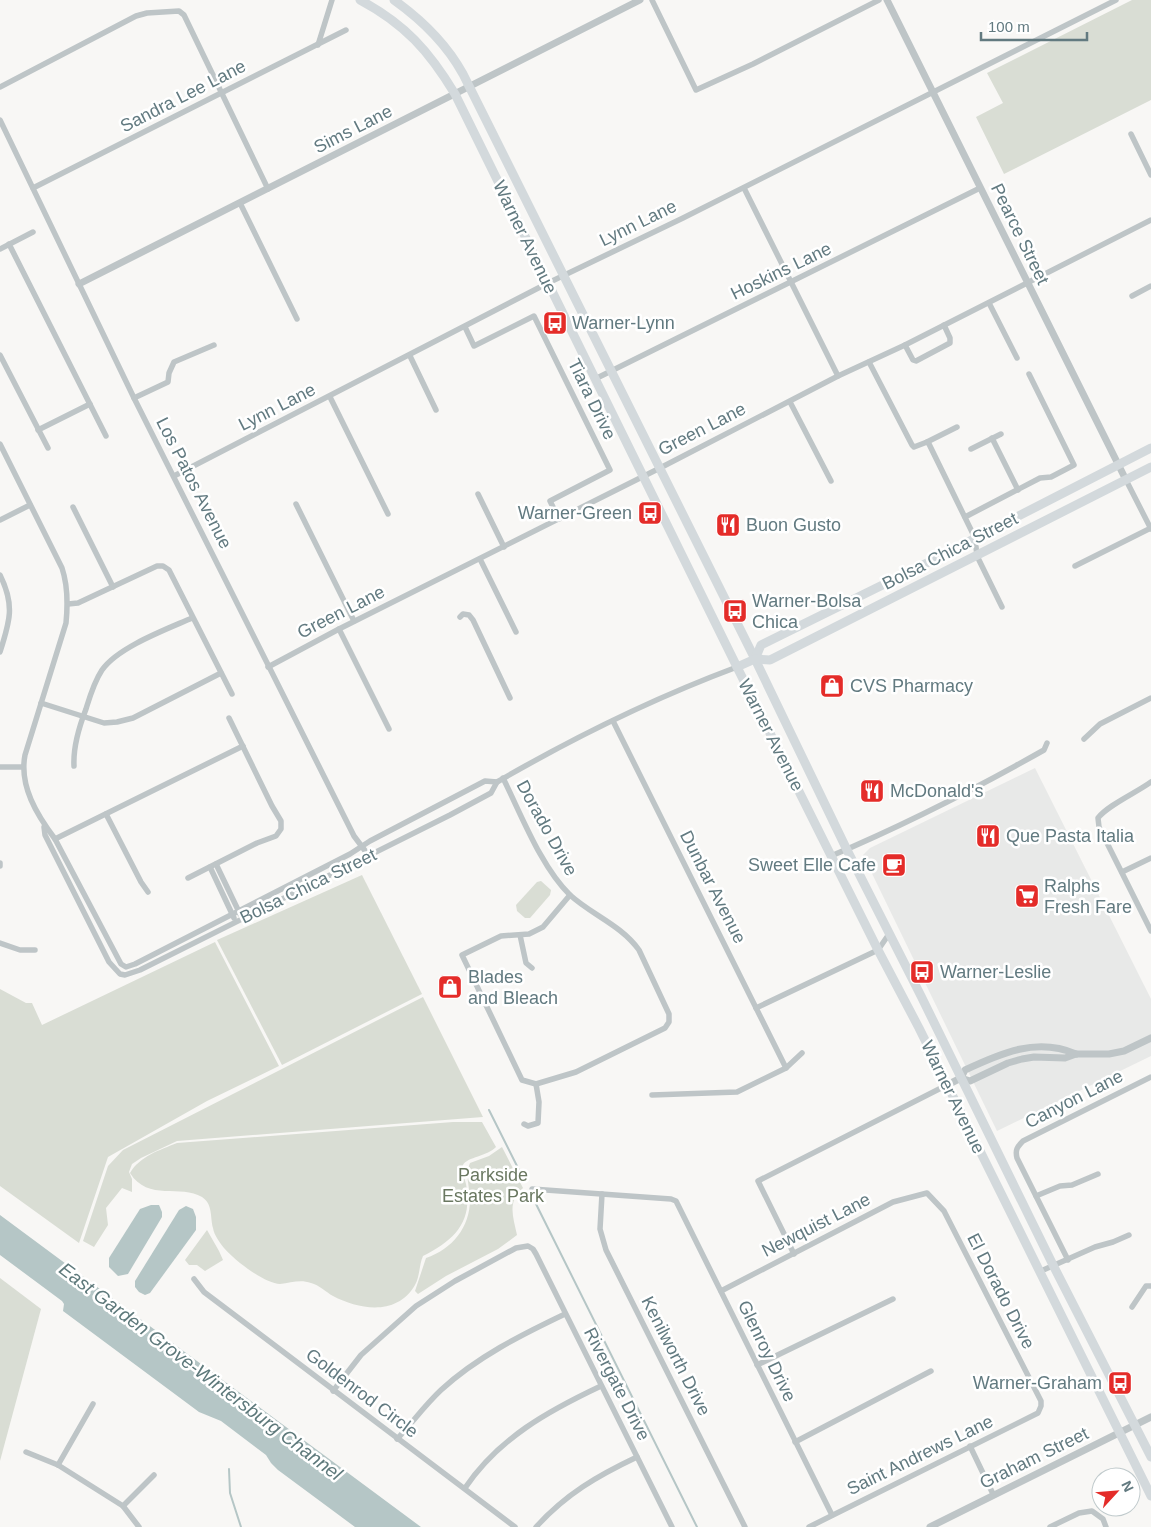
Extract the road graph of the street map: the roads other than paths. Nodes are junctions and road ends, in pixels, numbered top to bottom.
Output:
1 (332, 0) edge
2 (360, 0) edge
3 (394, 0) edge
4 (640, 0) edge
5 (652, 0) edge
6 (879, 0) edge
7 (887, 0) edge
8 (1116, 0) edge
9 (346, 30) dead end
10 (318, 45) junction
11 (0, 87) edge
12 (470, 87) junction
13 (221, 92) junction
14 (933, 93) junction
15 (455, 94) junction
16 (0, 120) edge
17 (1132, 134) dead end
18 (1151, 174) edge
19 (33, 188) junction
20 (744, 188) junction
21 (980, 188) junction
22 (268, 189) junction
23 (240, 203) junction
24 (1151, 220) edge
25 (32, 232) dead end
26 (9, 244) junction
27 (0, 249) edge
28 (564, 275) junction
29 (791, 282) junction
30 (548, 283) junction
31 (1028, 283) junction
32 (79, 284) junction
33 (1151, 286) edge
34 (1132, 296) dead end
35 (989, 302) junction
36 (297, 319) dead end
37 (944, 325) junction
38 (465, 327) junction
39 (214, 345) dead end
40 (905, 345) junction
41 (0, 355) edge
42 (410, 356) junction
43 (1017, 358) dead end
44 (869, 362) junction
45 (612, 371) junction
46 (1030, 374) dead end
47 (838, 376) junction
48 (595, 379) junction
49 (330, 397) junction
50 (134, 398) junction
51 (790, 402) junction
52 (90, 404) junction
53 (436, 410) dead end
54 (957, 427) dead end
55 (38, 430) junction
56 (1001, 434) dead end
57 (106, 436) dead end
58 (992, 438) junction
59 (927, 442) junction
60 (0, 444) edge
61 (48, 448) dead end
62 (1151, 448) edge
63 (971, 449) dead end
64 (1118, 465) junction
65 (660, 468) junction
66 (1151, 468) edge
67 (174, 476) junction
68 (643, 476) junction
69 (1126, 480) junction
70 (831, 481) dead end
71 (1018, 490) junction
72 (478, 494) dead end
73 (296, 504) dead end
74 (30, 505) junction
75 (73, 507) dead end
76 (388, 514) dead end
77 (965, 516) junction
78 (559, 519) junction
79 (0, 520) edge
80 (1151, 529) edge
81 (975, 538) junction
82 (504, 547) junction
83 (977, 556) junction
84 (480, 559) junction
85 (1075, 566) dead end
86 (0, 575) edge
87 (886, 583) junction
88 (113, 586) junction
89 (894, 598) junction
90 (68, 604) junction
91 (1002, 606) dead end
92 (460, 617) dead end
93 (192, 618) junction
94 (354, 621) junction
95 (339, 629) junction
96 (516, 632) dead end
97 (0, 652) edge
98 (755, 659) junction
99 (268, 667) junction
100 (736, 667) junction
101 (221, 673) junction
102 (232, 694) dead end
103 (510, 698) dead end
104 (1151, 698) edge
105 (41, 703) junction
106 (83, 717) junction
107 (229, 718) dead end
108 (613, 721) junction
109 (389, 729) dead end
110 (1084, 739) dead end
111 (1047, 743) dead end
112 (242, 746) junction
113 (74, 766) dead end
114 (0, 767) edge
115 (23, 767) junction
116 (503, 778) junction
117 (497, 782) junction
118 (1151, 782) edge
119 (106, 814) junction
120 (44, 824) junction
121 (55, 839) junction
122 (361, 847) junction
123 (846, 850) junction
124 (368, 856) junction
125 (831, 856) junction
126 (1151, 858) edge
127 (213, 866) junction
128 (1122, 872) junction
129 (188, 878) dead end
130 (227, 886) junction
131 (220, 889) junction
132 (148, 892) dead end
133 (570, 895) junction
134 (235, 913) junction
135 (239, 920) junction
136 (1151, 931) edge
137 (520, 934) junction
138 (889, 934) junction
139 (0, 943) edge
140 (35, 950) dead end
141 (878, 950) junction
142 (532, 968) dead end
143 (756, 1008) junction
144 (1151, 1038) edge
145 (802, 1053) dead end
146 (1076, 1054) junction
147 (786, 1068) junction
148 (1151, 1077) edge
149 (961, 1078) junction
150 (536, 1084) junction
151 (948, 1085) junction
152 (652, 1095) dead end
153 (524, 1124) dead end
154 (1098, 1174) dead end
155 (532, 1189) dead end
156 (927, 1193) joint
157 (602, 1194) junction
158 (1036, 1196) junction
159 (1129, 1234) dead end
160 (794, 1254) junction
161 (1068, 1260) junction
162 (1054, 1265) junction
163 (1041, 1271) junction
164 (194, 1279) dead end
165 (1151, 1286) edge
166 (721, 1291) junction
167 (893, 1299) dead end
168 (1132, 1307) dead end
169 (565, 1314) junction
170 (757, 1365) junction
171 (931, 1371) dead end
172 (601, 1386) junction
173 (333, 1390) junction
174 (93, 1404) dead end
175 (1041, 1406) joint
176 (1151, 1417) edge
177 (1135, 1425) junction
178 (1120, 1433) junction
179 (397, 1439) junction
180 (795, 1442) junction
181 (970, 1446) junction
182 (26, 1452) dead end
183 (637, 1457) junction
184 (1151, 1458) edge
185 (58, 1465) junction
186 (154, 1475) dead end
187 (465, 1488) junction
188 (993, 1494) junction
189 (1151, 1496) edge
190 (123, 1506) junction
191 (832, 1515) junction
192 (139, 1527) edge
193 (515, 1527) edge
194 (536, 1527) edge
195 (672, 1527) edge
196 (746, 1527) edge
197 (809, 1527) edge
198 (930, 1527) edge
199 (1050, 1527) edge
200 (1106, 1527) edge

1 - 10 street
2 - 15 main road, Warner Avenue
3 - 12 main road, Warner Avenue
4 - 12 street, Sims Lane
5 - 6 street
7 - 14 street, Pearce Street
8 - 14 street, Lynn Lane
9 - 10 street, Sandra Lee Lane
10 - 13 street, Sandra Lee Lane
11 - 13 street
12 - 15 street, Sims Lane
12 - 28 main road, Warner Avenue
13 - 19 street, Sandra Lee Lane
13 - 22 street
14 - 20 street, Lynn Lane
14 - 21 street, Pearce Street
15 - 22 street, Sims Lane
15 - 30 main road, Warner Avenue
16 - 19 street, Los Patos Avenue
17 - 18 street
19 - 32 street, Los Patos Avenue
20 - 28 street, Lynn Lane
20 - 29 street
21 - 29 street, Hoskins Lane
21 - 31 street, Pearce Street
22 - 23 street, Sims Lane
23 - 32 street, Sims Lane
23 - 36 street
24 - 31 street, Green Lane
25 - 26 street
26 - 27 street
26 - 52 street
28 - 30 street, Lynn Lane
28 - 45 main road, Warner Avenue
29 - 45 street, Hoskins Lane
29 - 47 street
30 - 38 street, Lynn Lane
30 - 48 main road, Warner Avenue
31 - 35 street, Green Lane
31 - 64 street, Pearce Street
32 - 50 street, Los Patos Avenue
33 - 34 street
35 - 37 street, Green Lane
35 - 43 street
37 - 40 street, Green Lane
37 - 40 street
38 - 42 street, Lynn Lane
38 - 78 street, Tiara Drive
39 - 50 street
40 - 44 street, Green Lane
41 - 55 street
42 - 49 street, Lynn Lane
42 - 53 street
44 - 47 street, Green Lane
44 - 59 street
45 - 48 street, Hoskins Lane
45 - 65 main road, Warner Avenue
46 - 71 street
47 - 51 street, Green Lane
48 - 68 main road, Warner Avenue
49 - 67 street, Lynn Lane
49 - 76 street
50 - 67 street, Los Patos Avenue
51 - 65 street, Green Lane
51 - 70 street
52 - 55 street
52 - 57 street
54 - 59 street
55 - 61 street
56 - 58 street
58 - 63 street
58 - 71 street
59 - 77 street
60 - 74 street
62 - 64 main road, Bolsa Chica Street
64 - 69 street, Pearce Street
64 - 81 main road, Bolsa Chica Street
65 - 68 street, Green Lane
65 - 98 main road, Warner Avenue
66 - 69 main road, Bolsa Chica Street
67 - 99 street, Los Patos Avenue
68 - 78 street, Green Lane
68 - 100 main road, Warner Avenue
69 - 80 street
69 - 83 main road, Bolsa Chica Street
71 - 77 street
72 - 82 street
73 - 94 street
74 - 79 street
74 - 90 street
75 - 88 street
77 - 81 street
78 - 82 street, Green Lane
80 - 85 street
81 - 83 street
81 - 87 main road, Bolsa Chica Street
82 - 84 street, Green Lane
83 - 89 main road, Bolsa Chica Street
83 - 91 street
84 - 94 street, Green Lane
84 - 96 street
86 - 97 street
87 - 89 main road
87 - 98 main road, Bolsa Chica Street
88 - 90 street
88 - 93 street
89 - 98 main road, Bolsa Chica Street
90 - 105 street
92 - 103 street
93 - 101 street
93 - 106 street
94 - 95 street, Green Lane
95 - 99 street, Green Lane
95 - 109 street
98 - 100 main road, Bolsa Chica Street
98 - 123 main road, Warner Avenue
99 - 122 street, Los Patos Avenue
100 - 108 street, Bolsa Chica Street
100 - 125 main road, Warner Avenue
101 - 102 street
101 - 106 street
104 - 110 street
105 - 106 street
105 - 115 street
106 - 113 street
107 - 112 street
108 - 116 street, Bolsa Chica Street
108 - 143 street, Dunbar Avenue
111 - 123 street
112 - 119 street
112 - 127 street
114 - 115 street
115 - 120 street
116 - 117 street, Bolsa Chica Street
116 - 133 street, Dorado Drive
117 - 122 street, Bolsa Chica Street
117 - 124 street, Bolsa Chica Street
118 - 128 street
119 - 121 street
119 - 132 street
120 - 121 street
120 - 135 street, Bolsa Chica Street
121 - 134 street, Bolsa Chica Street
122 - 124 street, Los Patos Avenue
122 - 134 street, Bolsa Chica Street
123 - 125 street
123 - 138 main road, Warner Avenue
124 - 135 street, Bolsa Chica Street
125 - 141 main road, Warner Avenue
126 - 128 street
127 - 129 street
127 - 130 street
127 - 131 street
128 - 136 street
130 - 131 street
130 - 134 street
131 - 134 street
133 - 137 street
133 - 150 street, Dorado Drive
134 - 135 street
137 - 142 street
137 - 150 street
138 - 141 street
138 - 149 main road, Warner Avenue
139 - 140 street
141 - 143 street
141 - 151 main road, Warner Avenue
143 - 147 street, Dunbar Avenue
144 - 146 street
145 - 147 street
146 - 149 street
146 - 149 street
147 - 152 street
148 - 158 street, Canyon Lane
149 - 151 street
149 - 162 main road, Warner Avenue
150 - 153 street
151 - 160 street
151 - 163 main road, Warner Avenue
154 - 158 street
155 - 157 street
156 - 160 street, Newquist Lane
156 - 175 street, El Dorado Drive
157 - 166 street, Glenroy Drive
157 - 196 street, Kenilworth Drive
158 - 161 street, Canyon Lane
159 - 161 street
160 - 166 street, Newquist Lane
161 - 162 street
162 - 163 street
162 - 177 main road, Warner Avenue
163 - 178 main road, Warner Avenue
164 - 173 street, Goldenrod Circle
165 - 168 street
166 - 170 street, Glenroy Drive
167 - 170 street
169 - 172 street, Rivergate Drive
169 - 173 street, Rivergate Drive
169 - 179 street
170 - 180 street, Glenroy Drive
171 - 180 street
172 - 183 street, Rivergate Drive
172 - 187 street
173 - 179 street, Goldenrod Circle
174 - 185 street
175 - 181 street, Saint Andrews Lane
176 - 177 street, Graham Street
177 - 178 street, Graham Street
177 - 184 main road, Warner Avenue
178 - 188 street, Graham Street
178 - 189 main road, Warner Avenue
179 - 187 street, Goldenrod Circle
180 - 191 street, Glenroy Drive
181 - 188 street
181 - 191 street, Saint Andrews Lane
182 - 185 street
183 - 194 street
183 - 195 street, Rivergate Drive
185 - 190 street
186 - 190 street
187 - 193 street, Goldenrod Circle
188 - 198 street, Graham Street
190 - 192 street
191 - 197 street, Saint Andrews Lane
199 - 200 street

